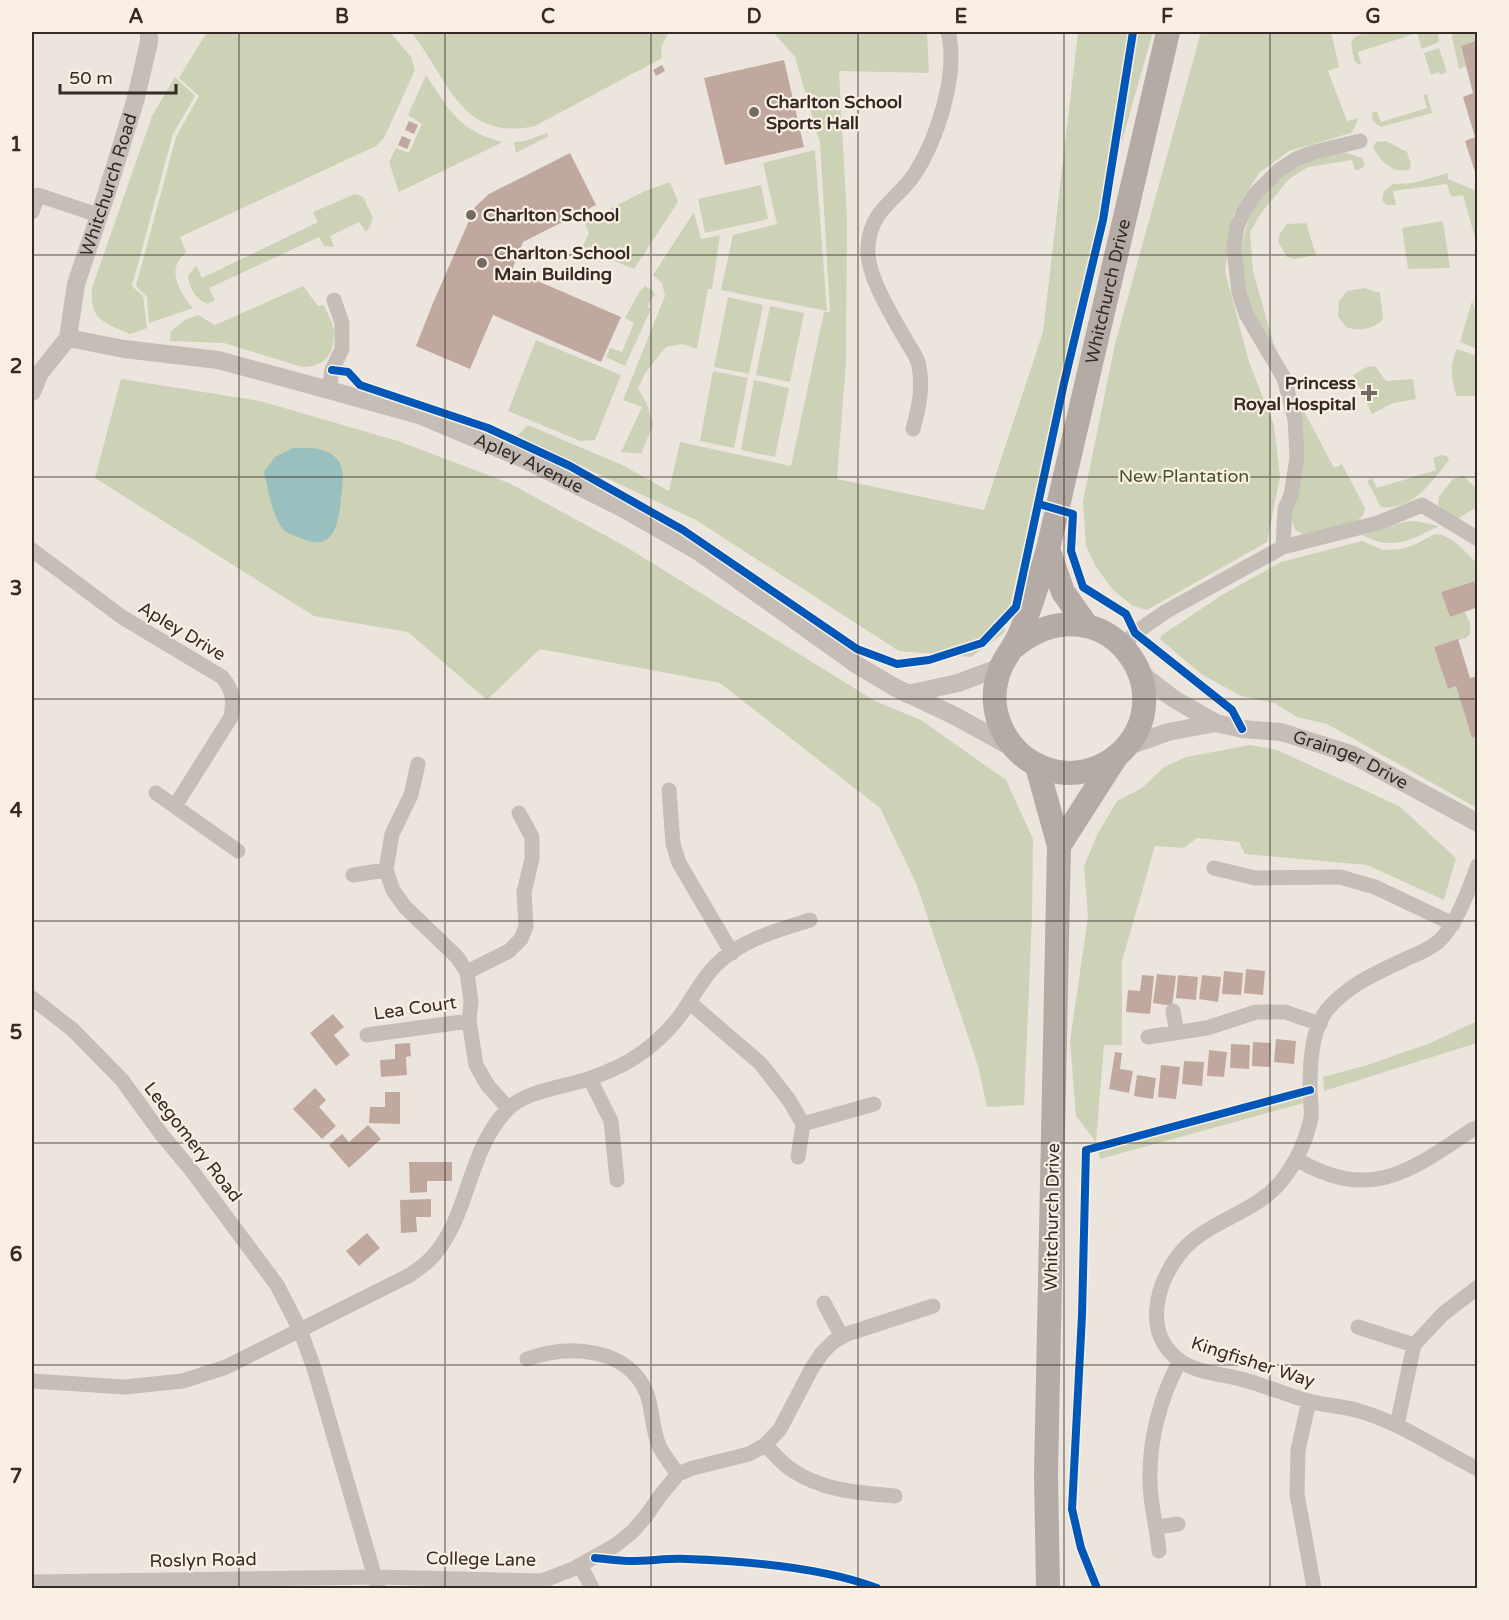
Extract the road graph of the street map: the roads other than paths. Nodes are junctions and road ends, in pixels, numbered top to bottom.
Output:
1 (149, 32) edge
2 (948, 32) edge
3 (1168, 32) edge
4 (1360, 141) dead end
5 (32, 212) edge
6 (98, 215) junction
7 (334, 300) dead end
8 (68, 338) junction
9 (329, 390) junction
10 (32, 392) edge
11 (914, 429) dead end
12 (1478, 539) edge
13 (1283, 547) junction
14 (1048, 549) junction
15 (32, 550) edge
16 (1087, 626) junction
17 (1015, 646) junction
18 (1123, 646) junction
19 (1001, 667) junction
20 (1140, 673) junction
21 (907, 694) junction
22 (1216, 723) junction
23 (1013, 748) junction
24 (1122, 752) junction
25 (418, 764) dead end
26 (1037, 766) junction
27 (669, 790) dead end
28 (156, 793) dead end
29 (176, 807) junction
30 (519, 813) dead end
31 (1478, 823) edge
32 (1059, 846) junction
33 (238, 851) dead end
34 (1478, 865) edge
35 (1214, 868) dead end
36 (386, 870) junction
37 (353, 875) dead end
38 (810, 920) dead end
39 (1453, 924) junction
40 (732, 953) junction
41 (467, 972) junction
42 (32, 998) edge
43 (690, 1002) junction
44 (1173, 1011) dead end
45 (469, 1021) junction
46 (1320, 1024) junction
47 (1177, 1032) junction
48 (367, 1035) dead end
49 (1148, 1037) dead end
50 (590, 1079) junction
51 (874, 1104) dead end
52 (508, 1108) junction
53 (803, 1124) junction
54 (1478, 1128) edge
55 (798, 1157) dead end
56 (1296, 1160) junction
57 (617, 1180) dead end
58 (1478, 1287) edge
59 (824, 1303) dead end
60 (933, 1306) dead end
61 (1358, 1326) dead end
62 (300, 1330) junction
63 (842, 1337) junction
64 (1414, 1345) junction
65 (528, 1359) dead end
66 (1180, 1361) junction
67 (32, 1381) edge
68 (1309, 1401) junction
69 (1397, 1425) junction
70 (765, 1445) junction
71 (1478, 1470) edge
72 (678, 1474) junction
73 (895, 1496) dead end
74 (1178, 1524) dead end
75 (1156, 1527) junction
76 (1159, 1551) dead end
77 (580, 1565) junction
78 (32, 1582) edge
79 (377, 1583) edge
80 (592, 1588) edge
81 (1048, 1588) edge
82 (1314, 1588) edge

1 - 6 street, Whitchurch Road
2 - 11 street
3 - 14 main road, Whitchurch Drive
4 - 13 street
5 - 6 street
6 - 8 street, Whitchurch Road
7 - 9 street
8 - 9 street, Apley Avenue
8 - 10 street
9 - 21 street, Apley Avenue
12 - 13 street
13 - 18 street
14 - 16 main road
14 - 17 main road, Whitchurch Drive
15 - 29 street, Apley Drive
16 - 17 main road, Whitchurch Drive
16 - 18 main road, Whitchurch Drive
17 - 19 main road, Whitchurch Drive
18 - 20 main road, Whitchurch Drive
19 - 21 street
19 - 23 main road, Whitchurch Drive
20 - 22 street, Grainger Drive
20 - 24 main road, Whitchurch Drive
21 - 23 street, Apley Avenue
22 - 24 street, Grainger Drive
22 - 31 street, Grainger Drive
23 - 26 main road, Whitchurch Drive
24 - 26 main road, Whitchurch Drive
24 - 32 main road, Whitchurch Drive
25 - 36 street
26 - 32 main road, Whitchurch Drive
27 - 40 street
28 - 29 street
29 - 33 street
30 - 41 street
32 - 81 main road, Whitchurch Drive
34 - 39 street, Kingfisher Way
35 - 39 street
36 - 37 street
36 - 41 street
38 - 40 street
39 - 46 street, Kingfisher Way
40 - 43 street
41 - 45 street
42 - 62 street, Leegomery Road
43 - 50 street
43 - 53 street
44 - 47 street
45 - 48 street, Lea Court
45 - 52 street
46 - 47 street
46 - 56 street, Kingfisher Way
47 - 49 street
50 - 52 street
50 - 57 street
51 - 53 street
52 - 62 street
53 - 55 street
54 - 56 street
56 - 66 street, Kingfisher Way
58 - 64 street
59 - 63 street
60 - 63 street
61 - 64 street
62 - 67 street
62 - 79 street, Leegomery Road
63 - 70 street
64 - 69 street
65 - 72 street
66 - 68 street, Kingfisher Way
66 - 75 street
68 - 69 street, Kingfisher Way
68 - 82 street
69 - 71 street, Kingfisher Way
70 - 72 street
70 - 73 street
72 - 77 street, College Lane
74 - 75 street
75 - 76 street
77 - 79 street, College Lane
77 - 80 street
78 - 79 street, Roslyn Road

